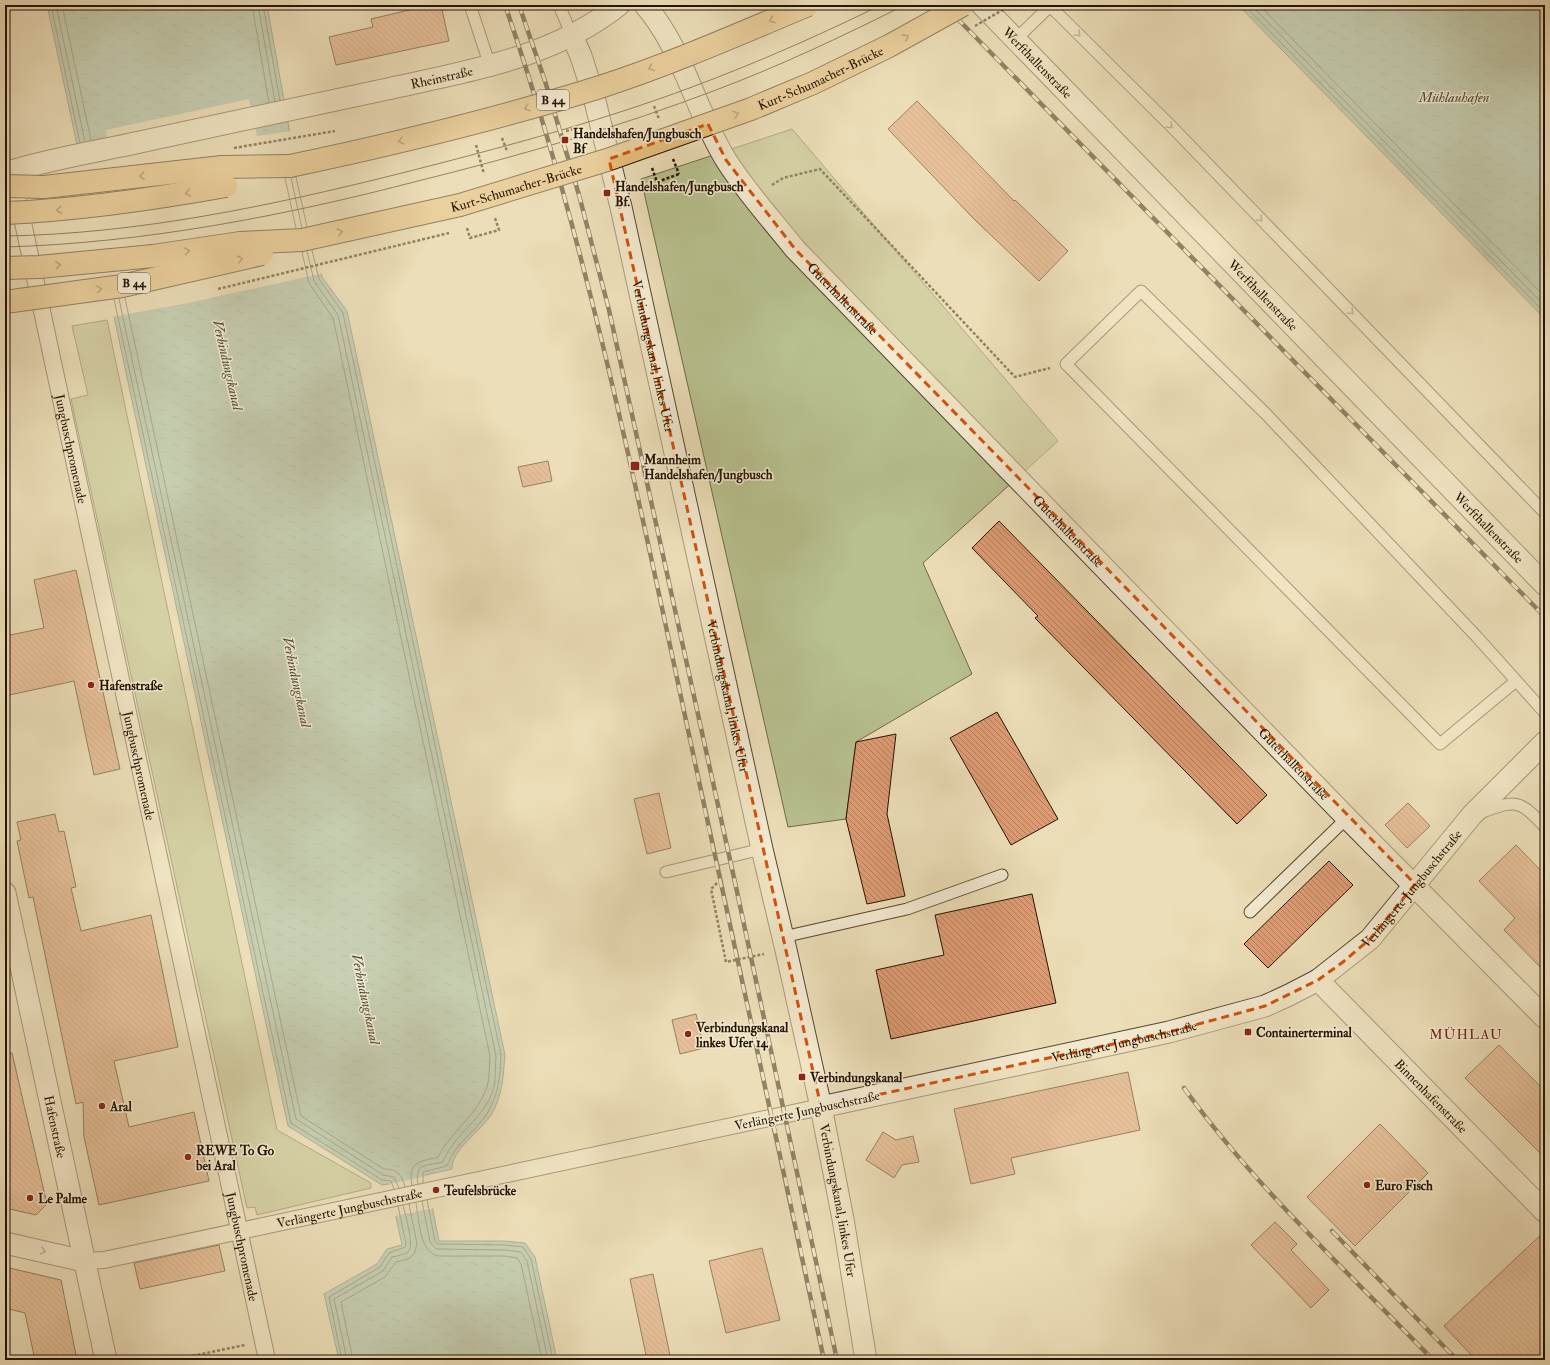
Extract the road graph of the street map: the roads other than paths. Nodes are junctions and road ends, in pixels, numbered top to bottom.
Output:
1 (470, 5) edge
2 (559, 5) edge
3 (619, 5) edge
4 (645, 5) edge
5 (808, 5) edge
6 (963, 5) edge
7 (982, 5) edge
8 (1050, 6) edge
9 (572, 36) junction
10 (1015, 40) junction
11 (490, 66) junction
12 (290, 166) junction
13 (7, 176) edge
14 (5, 213) edge
15 (302, 240) junction
16 (5, 268) edge
17 (5, 302) edge
18 (1545, 512) edge
19 (1545, 585) edge
20 (1516, 681) junction
21 (1545, 713) edge
22 (1545, 742) edge
23 (1472, 816) junction
24 (1347, 818) junction
25 (1545, 827) edge
26 (762, 849) junction
27 (666, 872) dead end
28 (1002, 875) dead end
29 (1415, 884) junction
30 (5, 892) edge
31 (1250, 912) dead end
32 (783, 937) junction
33 (1318, 980) junction
34 (1545, 1018) edge
35 (821, 1107) junction
36 (1545, 1212) edge
37 (238, 1232) junction
38 (5, 1243) edge
39 (84, 1261) junction
40 (106, 1360) edge
41 (267, 1360) edge
42 (866, 1360) edge

1 - 11 lane
2 - 9 lane
3 - 9 street, Rheinstraße
4 - 24 street, Güterhallenstraße
5 -> 12 highway, B 44, bridge
15 -> 6 highway, Kurt-Schumacher-Brücke / B 44, bridge
7 - 10 street, Werfthallenstraße
8 - 10 lane
8 -> 18 lane
9 - 11 street, Rheinstraße
9 - 26 street, Verbindungskanal, linkes Ufer
10 - 19 street, Werfthallenstraße
11 - 13 street, Rheinstraße
12 -> 13 highway, bridge
12 -> 14 highway, B 44, bridge
13 - 37 street, Jungbuschpromenade
16 -> 15 highway, bridge
17 -> 15 highway, B 44, bridge
20 - 20 lane
20 - 21 lane
22 - 23 street, Verlängerte Jungbuschstraße
23 - 25 lane
23 - 29 street, Verlängerte Jungbuschstraße
24 - 29 street, Güterhallenstraße
24 - 31 lane
26 - 27 lane
26 - 32 street, Verbindungskanal, linkes Ufer
28 - 32 lane
29 - 33 street, Verlängerte Jungbuschstraße
29 - 34 street, Güterhallenstraße
30 - 39 street, Hafenstraße
32 - 35 street, Verbindungskanal, linkes Ufer
33 - 35 street, Verlängerte Jungbuschstraße
33 - 36 street, Binnenhafenstraße
35 - 37 street, Verlängerte Jungbuschstraße
35 - 42 street, Verbindungskanal, linkes Ufer
37 - 39 street, Verlängerte Jungbuschstraße
37 - 41 street, Jungbuschpromenade
38 -> 39 street
39 - 40 street, Hafenstraße

